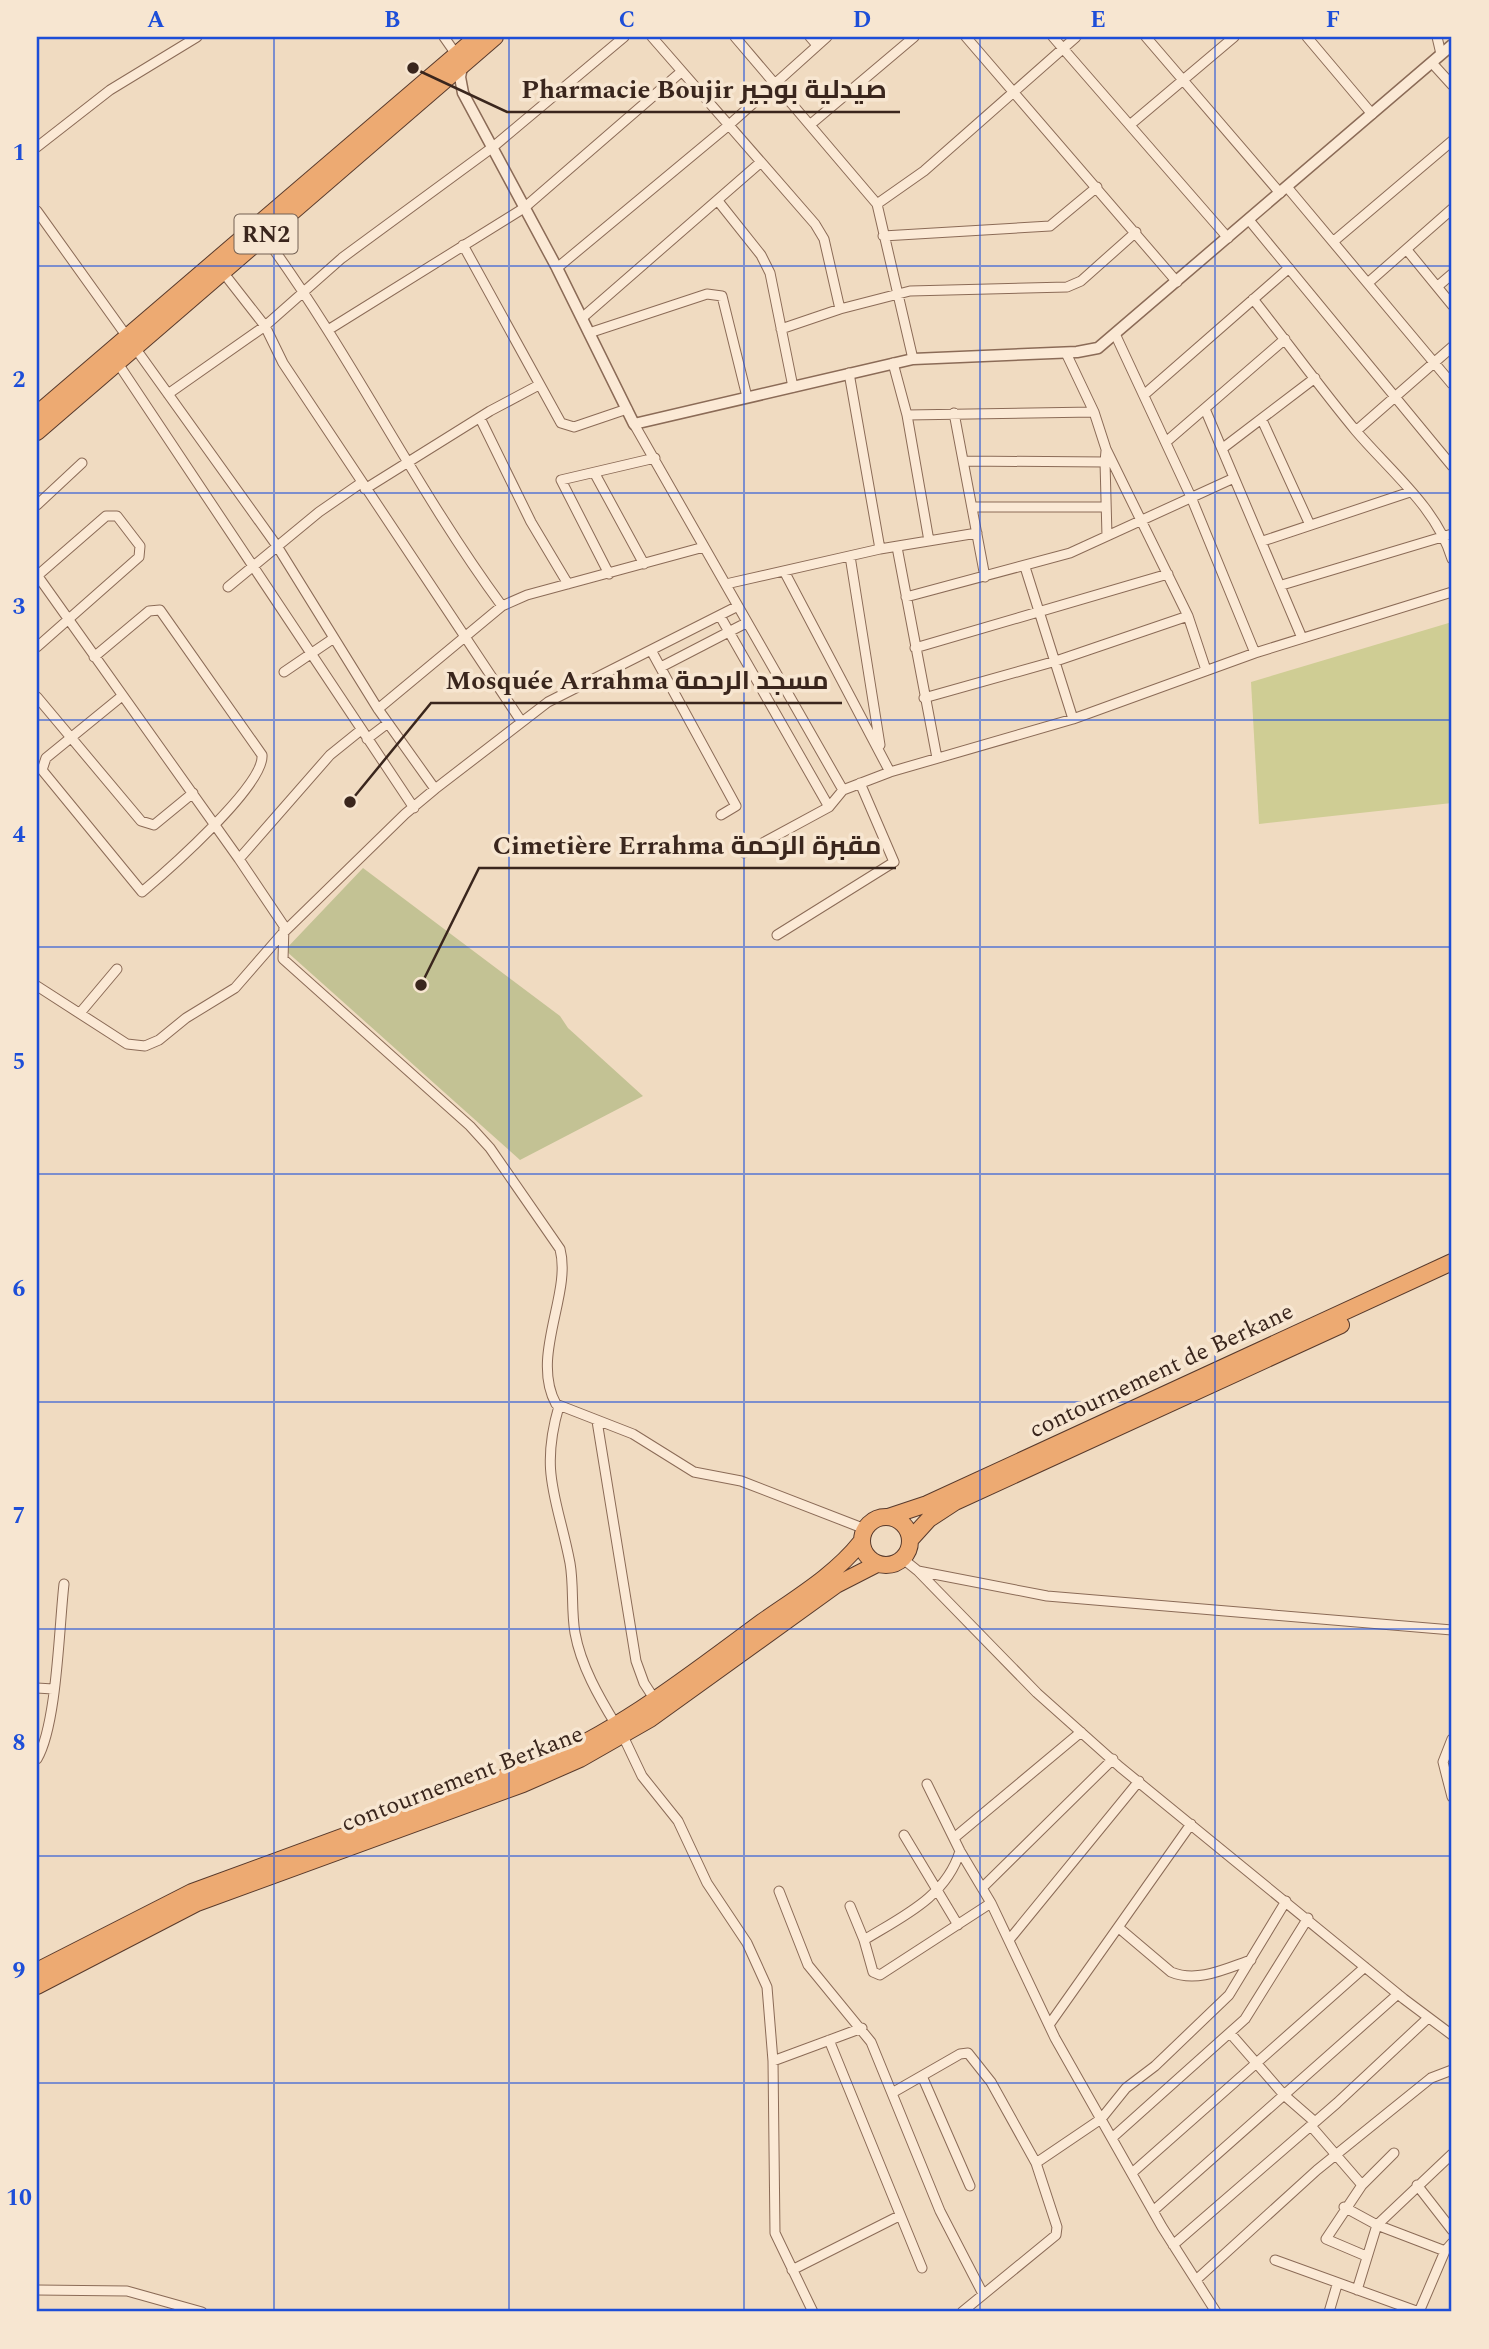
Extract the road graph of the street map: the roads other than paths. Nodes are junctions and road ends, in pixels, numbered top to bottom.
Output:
1 (197, 37) edge
2 (444, 37) edge
3 (477, 37) edge
4 (495, 37) edge
5 (624, 37) edge
6 (652, 37) edge
7 (735, 37) edge
8 (810, 37) edge
9 (827, 37) edge
10 (914, 37) edge
11 (966, 37) edge
12 (1053, 37) edge
13 (1076, 37) edge
14 (1146, 37) edge
15 (1234, 37) edge
16 (1307, 37) edge
17 (1437, 37) edge
18 (817, 45) junction
19 (1452, 45) edge
20 (1063, 48) junction
21 (1441, 54) junction
22 (459, 60) junction
23 (1432, 63) junction
24 (681, 72) junction
25 (1185, 81) junction
26 (776, 83) junction
27 (1452, 85) edge
28 (1013, 93) junction
29 (1372, 114) junction
30 (811, 124) junction
31 (1131, 124) junction
32 (729, 125) junction
33 (1452, 141) edge
34 (493, 146) junction
35 (37, 148) edge
36 (761, 162) junction
37 (1097, 187) junction
38 (1284, 190) junction
39 (718, 201) junction
40 (877, 204) junction
41 (524, 208) junction
42 (1452, 209) edge
43 (37, 211) edge
44 (1249, 220) junction
45 (1136, 232) junction
46 (264, 236) junction
47 (883, 236) junction
48 (1228, 238) junction
49 (1334, 241) junction
50 (463, 245) junction
51 (1407, 250) junction
52 (218, 267) junction
53 (557, 268) junction
54 (1289, 268) junction
55 (1452, 274) edge
56 (1177, 282) junction
57 (1369, 282) junction
58 (1438, 286) junction
59 (304, 290) junction
60 (898, 293) junction
61 (1254, 299) junction
62 (1452, 305) edge
63 (840, 309) junction
64 (582, 318) junction
65 (265, 326) junction
66 (781, 329) junction
67 (328, 330) junction
68 (589, 333) junction
69 (1116, 335) junction
70 (1285, 339) junction
71 (131, 342) junction
72 (1452, 348) edge
73 (1066, 353) junction
74 (913, 359) junction
75 (117, 362) junction
76 (1435, 362) junction
77 (893, 363) junction
78 (849, 373) junction
79 (1315, 378) junction
80 (1452, 384) edge
81 (537, 386) junction
82 (793, 387) junction
83 (168, 394) junction
84 (1145, 394) junction
85 (1394, 395) junction
86 (747, 397) junction
87 (627, 409) junction
88 (1205, 409) junction
89 (1094, 412) junction
90 (954, 413) junction
91 (37, 414) edge
92 (907, 415) junction
93 (480, 418) junction
94 (1262, 420) junction
95 (634, 424) junction
96 (1356, 431) junction
97 (37, 432) edge
98 (1166, 442) junction
99 (1223, 448) junction
100 (1106, 449) junction
101 (655, 458) junction
102 (964, 461) junction
103 (1105, 461) junction
104 (407, 462) junction
105 (82, 463) dead end
106 (1452, 466) edge
107 (595, 474) junction
108 (1234, 478) junction
109 (363, 486) junction
110 (1410, 492) junction
111 (1191, 497) junction
112 (37, 505) edge
113 (973, 507) junction
114 (1106, 507) junction
115 (1142, 522) junction
116 (1310, 525) junction
117 (977, 533) junction
118 (1449, 535) edge
119 (1107, 536) junction
120 (929, 541) junction
121 (1263, 541) junction
122 (277, 546) junction
123 (704, 547) junction
124 (897, 547) junction
125 (880, 549) junction
126 (850, 556) junction
127 (1452, 559) edge
128 (644, 564) junction
129 (252, 567) junction
130 (1025, 567) junction
131 (783, 571) junction
132 (610, 574) junction
133 (1168, 574) junction
134 (37, 576) edge
135 (985, 576) junction
136 (568, 584) junction
137 (726, 584) junction
138 (1282, 585) junction
139 (228, 587) dead end
140 (1452, 592) edge
141 (906, 597) junction
142 (502, 606) junction
143 (736, 607) junction
144 (1041, 614) junction
145 (720, 616) junction
146 (1188, 616) junction
147 (67, 618) junction
148 (746, 623) junction
149 (730, 633) junction
150 (464, 637) junction
151 (334, 638) junction
152 (1302, 638) junction
153 (37, 647) edge
154 (915, 648) junction
155 (652, 652) junction
156 (310, 653) junction
157 (1255, 653) junction
158 (94, 657) junction
159 (1056, 662) junction
160 (661, 667) junction
161 (1206, 670) junction
162 (284, 672) dead end
163 (122, 696) junction
164 (37, 697) edge
165 (924, 698) junction
166 (378, 709) junction
167 (1073, 719) junction
168 (521, 721) junction
169 (388, 723) junction
170 (361, 730) junction
171 (73, 738) junction
172 (367, 739) junction
173 (881, 751) junction
174 (937, 758) junction
175 (890, 772) junction
176 (860, 783) junction
177 (435, 789) junction
178 (843, 790) junction
179 (193, 793) junction
180 (414, 807) junction
181 (829, 807) junction
182 (721, 814) dead end
183 (216, 824) junction
184 (744, 853) dead end
185 (239, 859) junction
186 (282, 934) junction
187 (777, 935) dead end
188 (117, 969) dead end
189 (37, 986) edge
190 (80, 1013) junction
191 (1452, 1262) edge
192 (1452, 1274) edge
193 (559, 1406) junction
194 (597, 1421) junction
195 (888, 1517) junction
196 (863, 1536) junction
197 (910, 1540) junction
198 (903, 1559) junction
199 (877, 1564) junction
200 (918, 1571) junction
201 (64, 1584) dead end
202 (1452, 1630) edge
203 (37, 1688) edge
204 (53, 1689) junction
205 (655, 1700) junction
206 (620, 1731) junction
207 (1081, 1732) junction
208 (1452, 1739) edge
209 (37, 1758) edge
210 (1113, 1759) junction
211 (1139, 1781) junction
212 (927, 1784) dead end
213 (1452, 1797) edge
214 (1191, 1824) junction
215 (904, 1835) dead end
216 (954, 1838) junction
217 (960, 1851) junction
218 (982, 1888) junction
219 (779, 1891) dead end
220 (938, 1892) junction
221 (1286, 1900) junction
222 (991, 1903) junction
223 (850, 1906) dead end
224 (1308, 1918) junction
225 (958, 1925) junction
226 (1119, 1928) junction
227 (864, 1940) junction
228 (1009, 1940) junction
229 (1251, 1960) junction
230 (1365, 1967) junction
231 (37, 1971) edge
232 (37, 1986) edge
233 (1398, 1994) junction
234 (1428, 2018) junction
235 (1049, 2025) junction
236 (862, 2028) junction
237 (1230, 2033) junction
238 (1452, 2035) edge
239 (829, 2040) junction
240 (772, 2061) junction
241 (1256, 2064) junction
242 (1452, 2070) edge
243 (922, 2076) junction
244 (892, 2093) junction
245 (1284, 2095) junction
246 (1101, 2119) junction
247 (1313, 2124) junction
248 (1112, 2138) junction
249 (1337, 2153) junction
250 (1394, 2153) dead end
251 (1452, 2154) edge
252 (1035, 2163) junction
253 (1132, 2173) junction
254 (1362, 2185) junction
255 (1418, 2185) junction
256 (970, 2186) dead end
257 (1344, 2207) junction
258 (1153, 2211) junction
259 (899, 2216) junction
260 (1377, 2225) junction
261 (1452, 2230) edge
262 (1452, 2243) edge
263 (1173, 2245) junction
264 (1445, 2251) junction
265 (1366, 2256) junction
266 (1275, 2260) dead end
267 (922, 2268) dead end
268 (792, 2270) junction
269 (1195, 2280) junction
270 (1337, 2285) junction
271 (37, 2290) edge
272 (1357, 2290) junction
273 (983, 2294) junction
274 (202, 2312) edge
275 (813, 2312) edge
276 (962, 2312) edge
277 (1216, 2312) edge
278 (1329, 2312) edge

1 - 35 street
2 - 22 street
3 - 22 highway, RN2
4 - 22 highway, RN2
5 - 34 street
6 - 24 street
7 - 26 street
8 - 18 street
9 - 18 street
10 - 30 street
11 - 28 street
12 - 20 street
13 - 20 street
14 - 25 street
15 - 25 street
16 - 29 street
17 - 21 street
18 - 26 street
19 - 21 street
20 - 28 street
20 - 31 street
21 - 23 street
22 - 34 street
22 - 46 highway, RN2
22 - 52 highway, RN2
23 - 27 street
23 - 29 street
24 - 32 street
24 - 41 street
25 - 31 street
25 - 38 street
26 - 30 street
26 - 32 street
28 - 37 street
28 - 40 street
29 - 38 street
30 - 40 street
31 - 48 street
32 - 36 street
32 - 53 street
33 - 49 street
34 - 41 street
34 - 59 street
36 - 39 street
36 - 63 street
37 - 45 street
37 - 47 street
38 - 44 street
38 - 49 street
39 - 64 street
39 - 66 street
40 - 47 street
41 - 50 street
41 - 53 street
42 - 51 street
43 - 71 street
44 - 48 street
44 - 54 street
45 - 56 street
45 - 60 street
46 - 52 highway, RN2
46 - 59 street
47 - 60 street
48 - 56 street
49 - 57 street
50 - 67 street
50 - 81 street
51 - 57 street
51 - 58 street
52 - 65 street
52 - 71 highway, RN2
53 - 64 street
54 - 61 street
54 - 85 street
55 - 58 street
56 - 69 street
57 - 76 street
58 - 62 street
59 - 65 street
59 - 67 street
60 - 63 street
60 - 74 street
61 - 70 street
61 - 84 street
63 - 66 street
64 - 68 street
65 - 83 street
65 - 109 street
66 - 82 street
67 - 104 street
68 - 86 street
68 - 87 street
69 - 73 street
69 - 84 street
70 - 79 street
70 - 88 street
71 - 75 highway, RN2
71 - 83 street
71 - 91 highway, RN2
72 - 76 street
73 - 74 street
73 - 89 street
74 - 77 street
75 - 97 highway, RN2
75 - 129 street
76 - 80 street
76 - 85 street
77 - 78 street
77 - 92 street
78 - 82 street
78 - 125 street
79 - 94 street
79 - 96 street
81 - 87 street
81 - 93 street
82 - 86 street
83 - 122 street
84 - 98 street
85 - 96 street
85 - 106 street
86 - 95 street
87 - 95 street
88 - 98 street
88 - 99 street
89 - 90 street
89 - 100 street
90 - 92 street
90 - 102 street
92 - 120 street
93 - 104 street
93 - 136 street
94 - 99 street
94 - 116 street
95 - 101 street
96 - 110 street
98 - 111 street
99 - 108 street
100 - 103 street
100 - 115 street
101 - 107 street
101 - 123 street
102 - 103 street
102 - 113 street
103 - 114 street
104 - 109 street
104 - 142 street
105 - 112 street
107 - 128 street
107 - 132 street
108 - 111 street
108 - 121 street
109 - 122 street
109 - 150 street
110 - 116 street
110 - 118 street
111 - 115 street
111 - 157 street
113 - 114 street
113 - 117 street
114 - 119 street
115 - 119 street
115 - 133 street
116 - 121 street
117 - 120 street
117 - 135 street
118 - 127 street
118 - 138 street
119 - 130 street
120 - 124 street
121 - 138 street
122 - 129 street
122 - 151 street
123 - 128 street
123 - 137 street
124 - 125 street
124 - 141 street
125 - 126 street
126 - 131 street
126 - 173 street
128 - 132 street
129 - 139 street
129 - 156 street
130 - 135 street
130 - 144 street
131 - 137 street
131 - 173 street
132 - 136 street
133 - 144 street
133 - 146 street
134 - 147 street
134 - 147 street
135 - 141 street
136 - 142 street
137 - 143 street
138 - 152 street
140 - 152 street
141 - 154 street
142 - 150 street
143 - 145 street
143 - 148 street
144 - 154 street
144 - 159 street
145 - 149 street
145 - 155 street
146 - 159 street
146 - 161 street
147 - 153 street
147 - 158 street
148 - 149 street
148 - 178 street
149 - 160 street
149 - 181 street
150 - 166 street
150 - 168 street
151 - 156 street
151 - 166 street
152 - 157 street
154 - 165 street
155 - 160 street
155 - 168 street
156 - 162 street
156 - 170 street
157 - 161 street
158 - 163 street
158 - 183 street
159 - 165 street
159 - 167 street
160 - 182 street
161 - 167 street
163 - 171 street
163 - 179 street
164 - 171 street
165 - 174 street
166 - 169 street
167 - 174 street
168 - 177 street
169 - 172 street
169 - 177 street
170 - 172 street
170 - 185 street
171 - 179 street
171 - 183 street
172 - 180 street
173 - 175 street
174 - 175 street
175 - 176 street
176 - 178 street
176 - 187 street
177 - 180 street
178 - 181 street
179 - 183 street
180 - 186 street
181 - 184 street
183 - 185 street
185 - 186 street
186 - 190 street
186 - 193 street
188 - 190 street
189 - 190 street
191 - 195 highway, contournement de Berkane
192 - 197 highway
193 - 194 street
193 - 206 street
194 - 196 street
194 - 205 street
195 - 196 highway
195 - 197 highway
196 - 199 highway
196 - 205 highway
197 - 198 highway
198 - 199 highway
198 - 200 street
199 - 206 highway, contournement Berkane
200 - 202 street
200 - 207 street
201 - 204 street
203 - 204 street
204 - 209 street
205 - 206 highway
206 - 231 highway
206 - 232 highway, contournement Berkane
206 - 240 street
207 - 210 street
207 - 216 street
208 - 213 street
210 - 211 street
210 - 218 street
211 - 214 street
211 - 228 street
212 - 216 street
214 - 221 street
214 - 226 street
215 - 220 street
216 - 217 street
217 - 218 street
217 - 220 street
218 - 222 street
219 - 236 street
220 - 225 street
220 - 227 street
221 - 224 street
221 - 229 street
222 - 225 street
222 - 228 street
223 - 227 street
224 - 230 street
224 - 237 street
225 - 227 street
226 - 229 street
226 - 235 street
228 - 235 street
229 - 246 street
230 - 233 street
230 - 241 street
233 - 234 street
233 - 245 street
234 - 238 street
234 - 247 street
235 - 246 street
236 - 239 street
236 - 244 street
237 - 241 street
237 - 248 street
239 - 240 street
239 - 259 street
240 - 268 street
241 - 245 street
241 - 253 street
242 - 249 street
243 - 244 street
243 - 252 street
243 - 256 street
244 - 273 street
245 - 247 street
245 - 258 street
246 - 248 street
246 - 252 street
247 - 249 street
247 - 263 street
248 - 253 street
249 - 254 street
249 - 269 street
250 - 254 street
251 - 255 street
252 - 273 street
253 - 258 street
254 - 257 street
255 - 260 street
255 - 261 street
257 - 260 street
257 - 265 street
258 - 263 street
259 - 267 street
259 - 268 street
260 - 264 street
260 - 265 street
262 - 264 street
263 - 269 street
264 - 272 street
265 - 272 street
266 - 270 street
268 - 275 street
269 - 277 street
270 - 272 street
270 - 278 street
271 - 274 street
273 - 276 street

